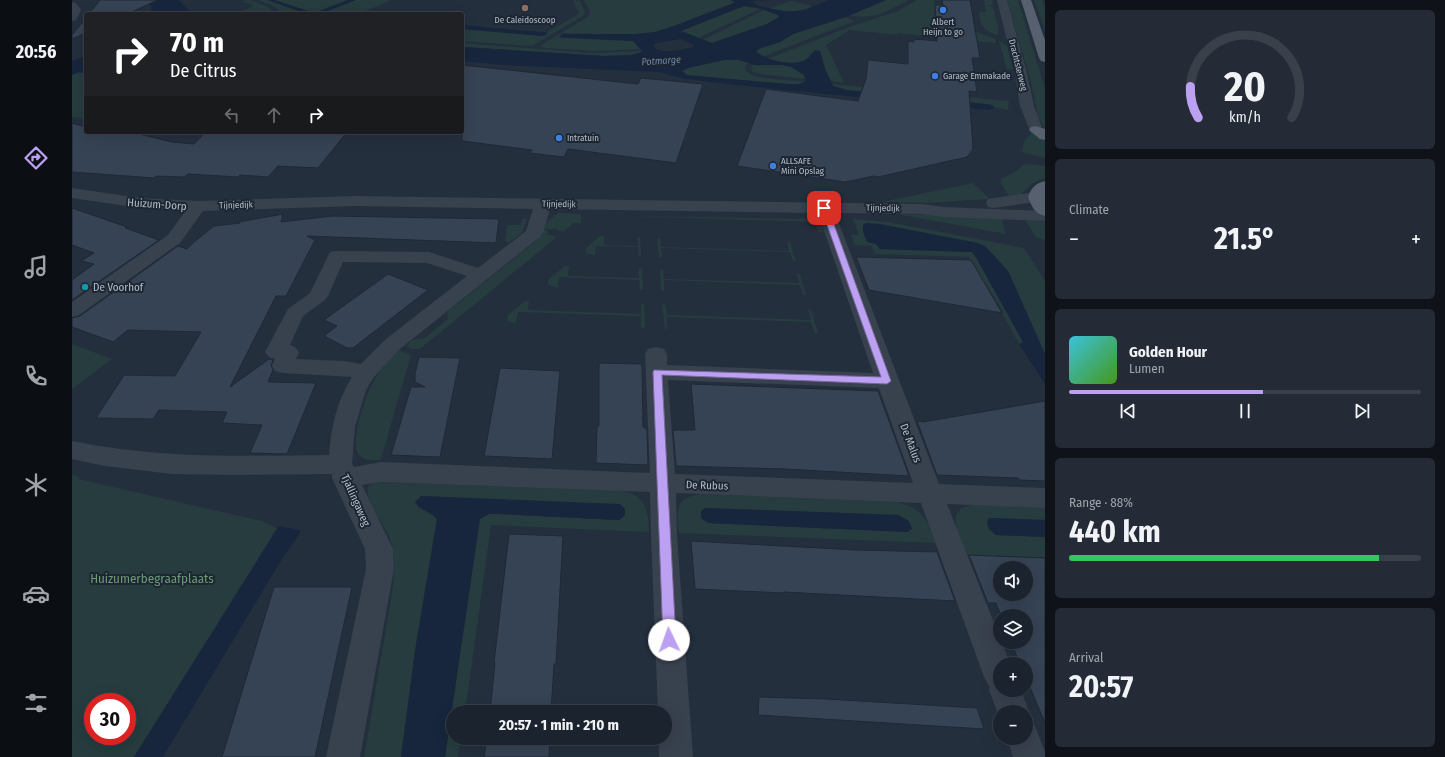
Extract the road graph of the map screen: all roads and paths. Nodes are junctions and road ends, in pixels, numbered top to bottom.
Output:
1 (1002, 0) edge
2 (1026, 0) edge
3 (72, 4) edge
4 (72, 18) edge
5 (1045, 58) edge
6 (1040, 133) edge
7 (76, 196) edge
8 (1042, 198) edge
9 (543, 204) junction
10 (198, 206) junction
11 (824, 208) junction
12 (921, 209) junction
13 (1045, 216) edge
14 (482, 274) junction
15 (72, 311) edge
16 (366, 372) junction
17 (887, 381) junction
18 (72, 450) edge
19 (342, 471) junction
20 (663, 483) junction
21 (930, 494) junction
22 (1045, 498) edge
23 (993, 659) edge
24 (1026, 745) edge
25 (343, 757) edge
26 (676, 757) edge
27 (1030, 757) edge

1 - 6 street, Drachtsterweg
2 - 5 main road
3 - 4 street
7 - 10 street, Huizum-Dorp
8 - 12 street, Tijnjedijk
9 - 10 street, Tijnjedijk
9 - 11 street, Tijnjedijk
9 - 14 street, Tjallingaweg
10 - 15 street, Huizum-Dorp
11 - 12 street, Tijnjedijk
11 - 17 street, De Malus
12 - 13 street, Tijnjedijk
14 - 16 street, Tjallingaweg
14 - 16 street
16 - 19 street, Tjallingaweg
17 - 20 street
17 - 21 street, De Malus
18 - 19 street
19 - 20 street, De Rubus
19 - 25 street, Tjallingaweg
20 - 21 street, De Rubus
20 - 26 street
21 - 22 street, De Rubus
21 - 23 street, De Malus
24 - 27 street

